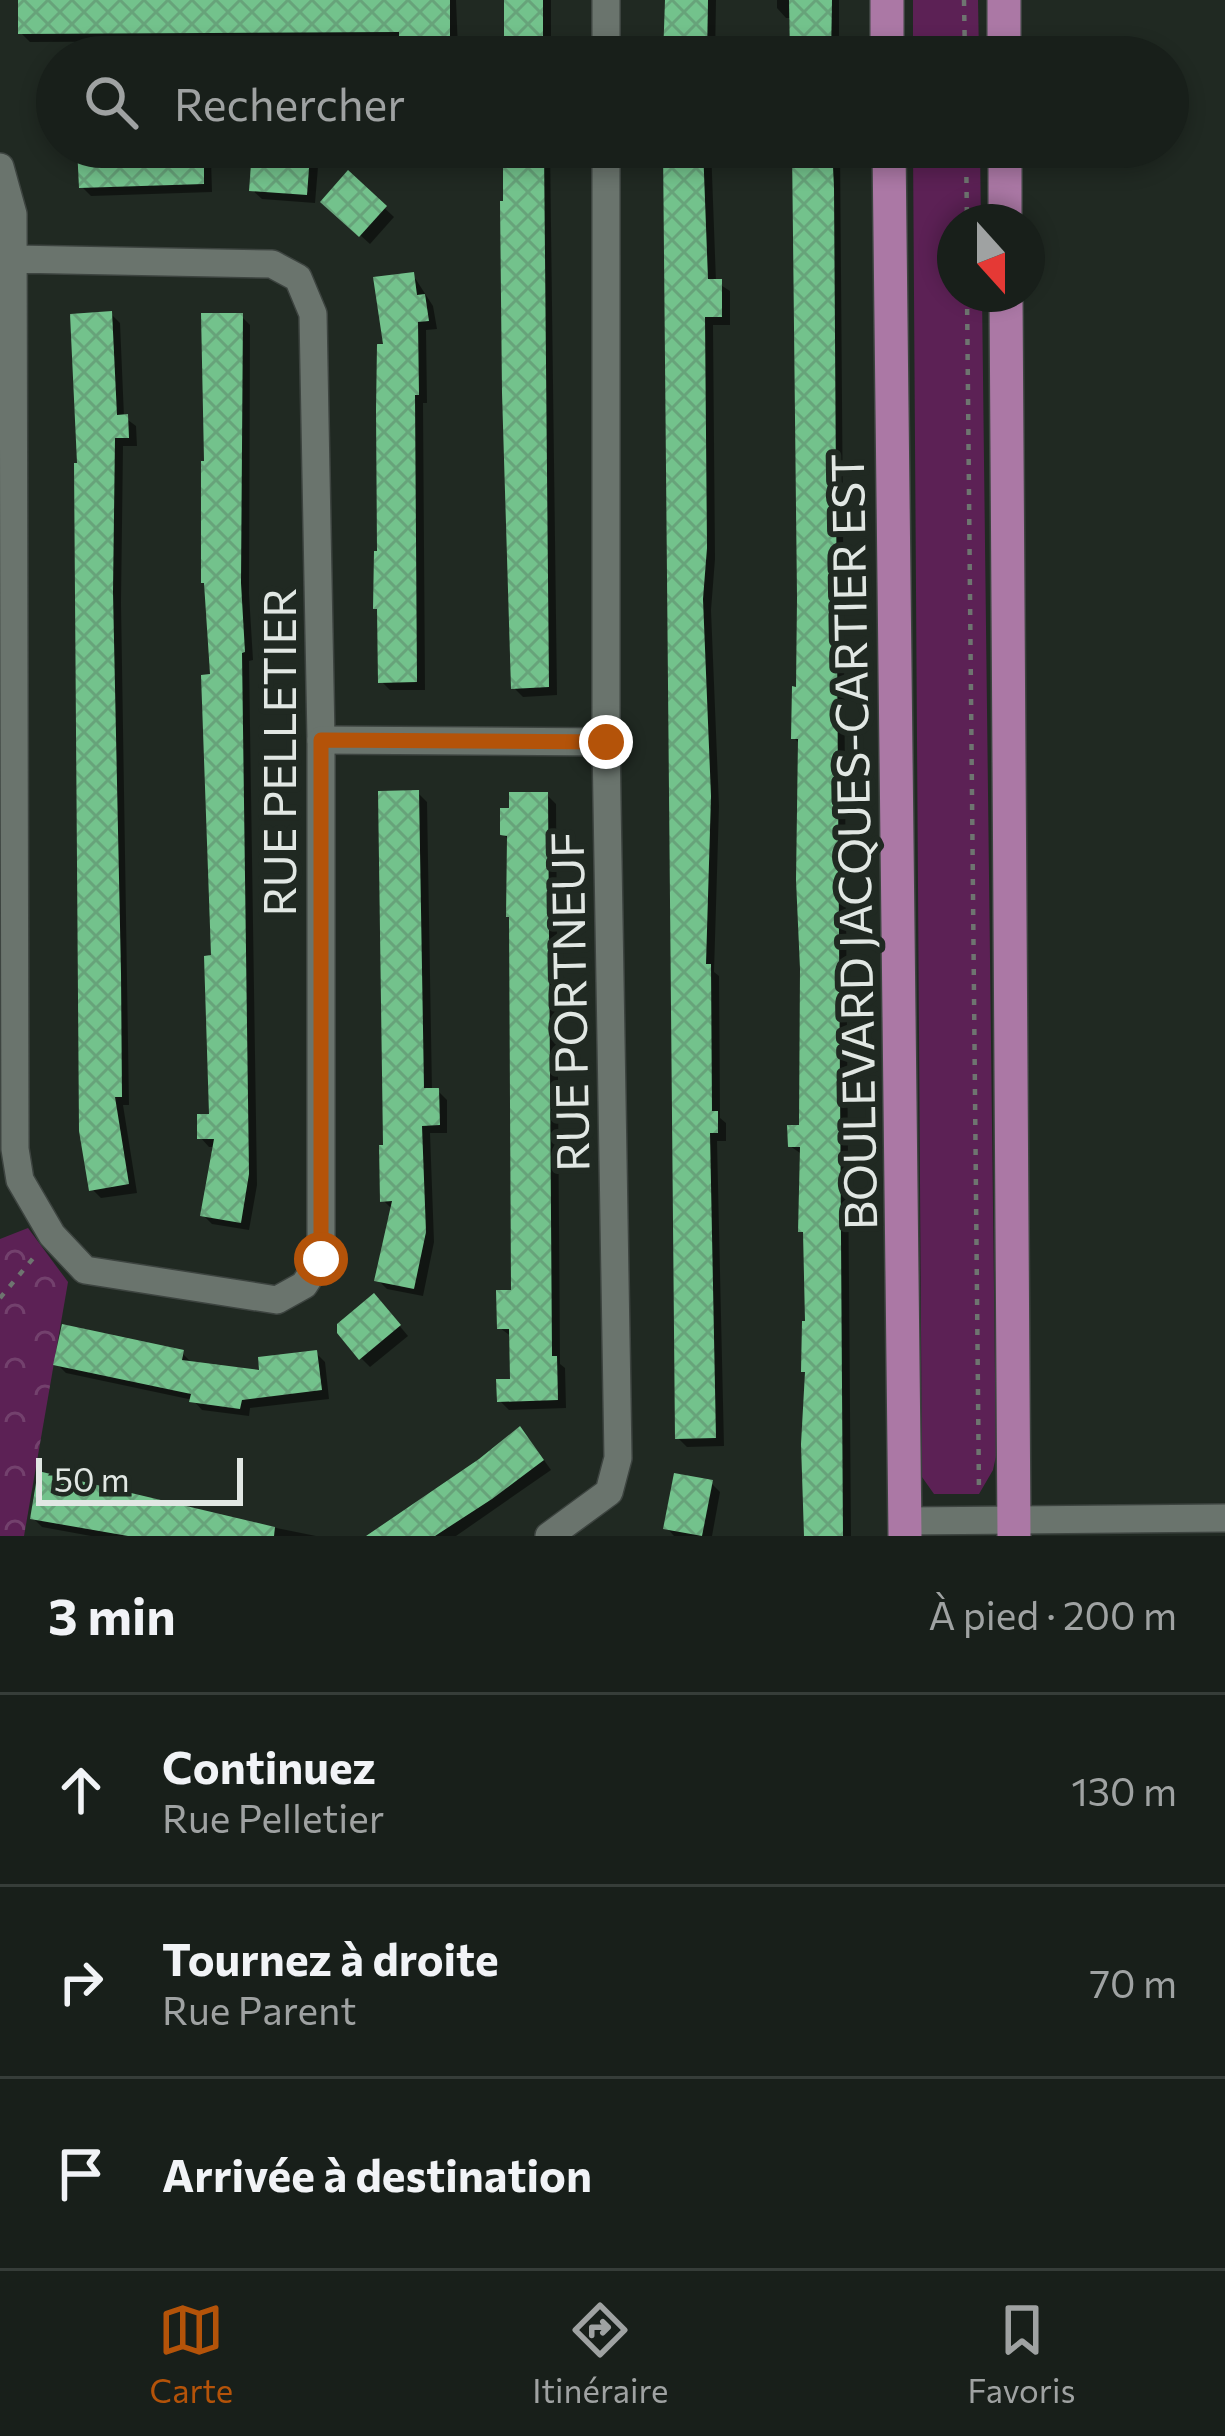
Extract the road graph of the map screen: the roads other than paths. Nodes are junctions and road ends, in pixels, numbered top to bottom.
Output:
1 (606, 0) edge
2 (887, 0) edge
3 (1004, 0) edge
4 (606, 36) edge
5 (887, 36) edge
6 (1004, 36) edge
7 (0, 167) edge
8 (606, 168) edge
9 (889, 168) edge
10 (1005, 168) edge
11 (1005, 204) edge
12 (14, 259) junction
13 (1006, 312) edge
14 (321, 740) junction
15 (606, 742) junction
16 (1225, 1518) edge
17 (905, 1528) edge
18 (1014, 1528) edge
19 (549, 1536) edge

1 - 4 street
2 - 5 main road
3 - 6 main road
7 - 12 street
8 - 15 street, RUE PORTNEUF
9 - 17 main road, BOULEVARD JACQUES-CARTIER EST
10 - 11 main road
12 - 14 street, RUE PELLETIER
12 - 14 street, RUE PELLETIER
13 - 18 main road
14 - 15 street
15 - 19 street, RUE PORTNEUF
16 - 18 street
17 - 18 street

